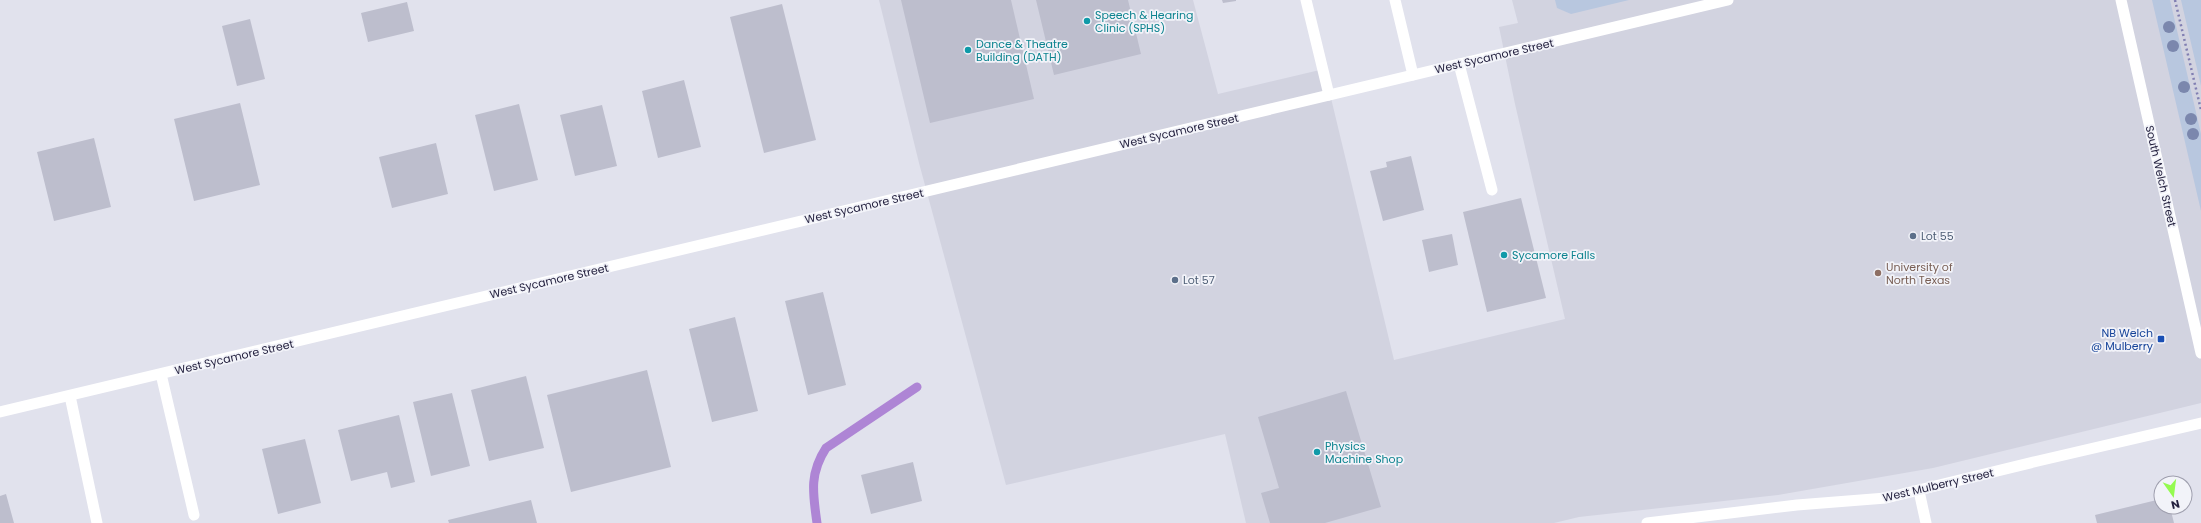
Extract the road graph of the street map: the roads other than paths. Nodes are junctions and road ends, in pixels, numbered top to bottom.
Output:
1 (1306, 0) edge
2 (1395, 0) edge
3 (1728, 0) edge
4 (2121, 0) edge
5 (1459, 64) junction
6 (1413, 75) junction
7 (1329, 95) junction
8 (1492, 190) dead end
9 (2201, 353) edge
10 (161, 374) junction
11 (70, 396) junction
12 (0, 412) edge
13 (2201, 423) edge
14 (1919, 491) junction
15 (194, 514) dead end
16 (1659, 522) edge
17 (98, 523) edge
18 (1647, 523) edge
19 (1926, 523) edge

1 - 7 street
2 - 6 street
3 - 5 street, West Sycamore Street
4 - 9 street, South Welch Street
5 - 6 street, West Sycamore Street
5 - 8 street
6 - 7 street, West Sycamore Street
7 - 10 street, West Sycamore Street
10 - 11 street, West Sycamore Street
10 - 15 street
11 - 12 street, West Sycamore Street
11 - 17 street
13 - 14 street, West Mulberry Street
14 - 16 street, West Mulberry Street
14 - 19 street
16 - 18 street, West Mulberry Street

